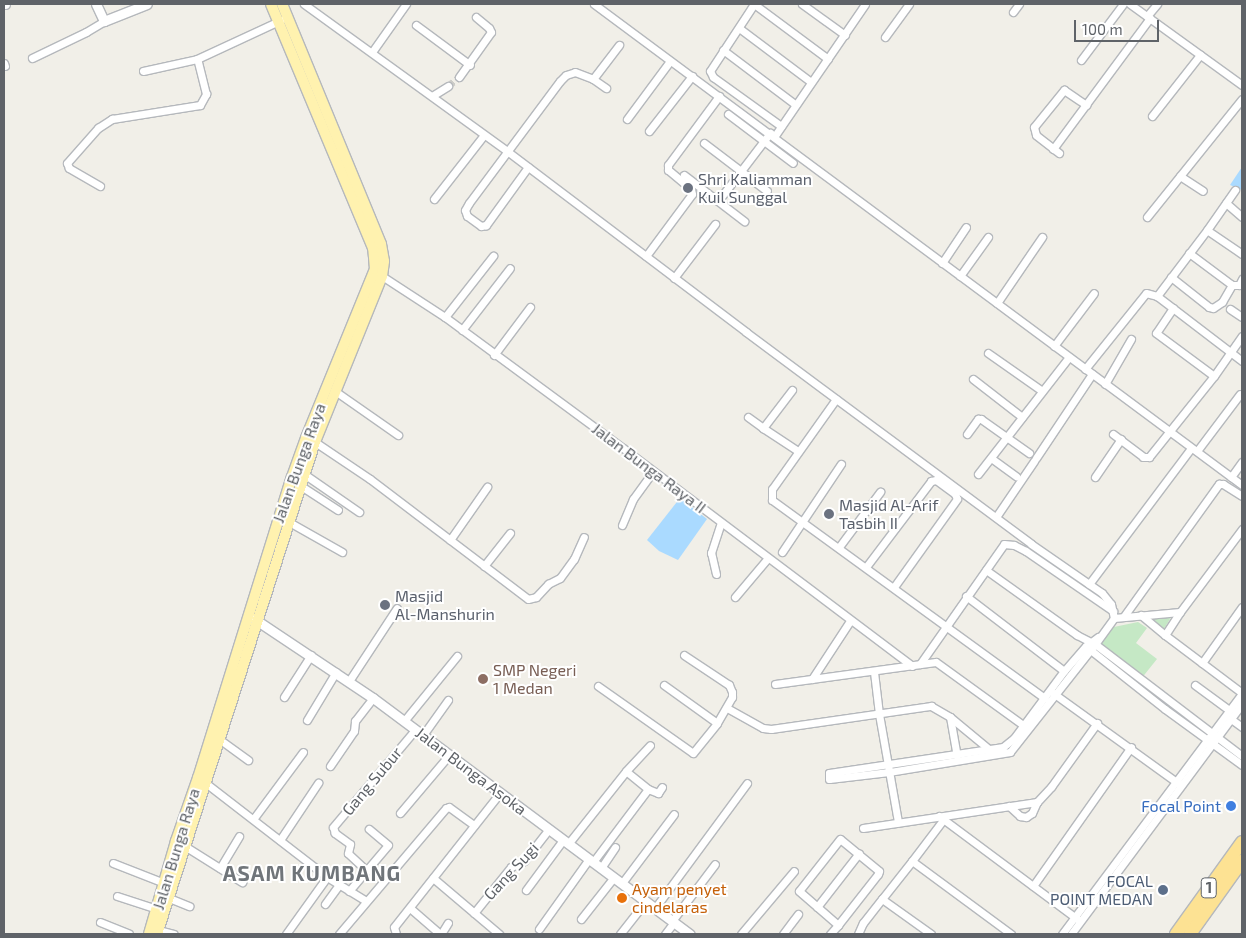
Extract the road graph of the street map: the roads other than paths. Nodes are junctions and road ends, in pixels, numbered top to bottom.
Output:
1 (96, 4) edge
2 (147, 4) edge
3 (271, 4) edge
4 (282, 4) edge
5 (304, 4) edge
6 (406, 4) edge
7 (594, 4) edge
8 (754, 4) edge
9 (802, 4) edge
10 (865, 4) edge
11 (909, 4) edge
12 (1019, 4) edge
13 (1123, 4) edge
14 (1130, 4) edge
15 (1157, 4) edge
16 (1013, 12) dead end
17 (476, 17) dead end
18 (1149, 18) junction
19 (283, 19) junction
20 (104, 22) junction
21 (416, 25) dead end
22 (739, 28) junction
23 (845, 35) junction
24 (885, 37) dead end
25 (619, 45) dead end
26 (723, 50) junction
27 (372, 52) junction
28 (1200, 55) junction
29 (32, 58) dead end
30 (197, 59) junction
31 (828, 59) junction
32 (1081, 60) dead end
33 (670, 61) junction
34 (470, 65) junction
35 (142, 71) dead end
36 (692, 76) junction
37 (459, 77) tunnel mouth
38 (593, 79) junction
39 (811, 82) junction
40 (1242, 85) edge
41 (448, 86) tunnel mouth
42 (606, 88) dead end
43 (432, 96) junction
44 (719, 96) junction
45 (1242, 99) edge
46 (796, 105) junction
47 (1086, 105) junction
48 (728, 114) dead end
49 (1152, 116) dead end
50 (627, 119) dead end
51 (325, 120) junction
52 (781, 126) junction
53 (650, 131) dead end
54 (484, 135) junction
55 (772, 135) junction
56 (764, 141) junction
57 (704, 143) dead end
58 (507, 151) junction
59 (793, 163) dead end
60 (528, 167) junction
61 (741, 171) junction
62 (684, 175) dead end
63 (1180, 176) junction
64 (100, 186) dead end
65 (1236, 190) dead end
66 (767, 191) dead end
67 (1203, 191) dead end
68 (434, 199) dead end
69 (718, 201) junction
70 (1226, 204) junction
71 (1242, 216) edge
72 (1147, 217) dead end
73 (744, 221) dead end
74 (715, 224) dead end
75 (966, 227) dead end
76 (1207, 230) junction
77 (988, 237) dead end
78 (1042, 237) dead end
79 (1190, 252) junction
80 (1242, 254) edge
81 (494, 256) dead end
82 (646, 256) junction
83 (942, 263) junction
84 (510, 268) dead end
85 (382, 276) junction
86 (960, 276) junction
87 (1170, 277) junction
88 (674, 278) junction
89 (1242, 279) edge
90 (1232, 285) junction
91 (1094, 293) dead end
92 (1156, 296) junction
93 (997, 303) junction
94 (530, 307) dead end
95 (1172, 308) junction
96 (1230, 309) dead end
97 (445, 317) junction
98 (1242, 317) edge
99 (462, 330) junction
100 (1242, 336) edge
101 (1131, 339) dead end
102 (1054, 346) junction
103 (1231, 352) junction
104 (988, 353) dead end
105 (494, 355) junction
106 (1069, 357) junction
107 (1242, 360) edge
108 (1085, 369) junction
109 (1092, 374) junction
110 (1214, 376) junction
111 (973, 379) dead end
112 (335, 384) junction
113 (1105, 384) junction
114 (792, 390) dead end
115 (1042, 392) junction
116 (1240, 394) dead end
117 (836, 399) junction
118 (748, 417) dead end
119 (1022, 417) junction
120 (764, 428) junction
121 (1169, 431) junction
122 (967, 434) dead end
123 (1113, 434) dead end
124 (398, 435) dead end
125 (1007, 438) junction
126 (1121, 439) junction
127 (314, 442) junction
128 (1194, 449) junction
129 (798, 451) junction
130 (1029, 453) dead end
131 (991, 458) junction
132 (1242, 462) edge
133 (841, 464) dead end
134 (652, 470) junction
135 (304, 474) junction
136 (978, 474) dead end
137 (1016, 476) dead end
138 (1094, 477) dead end
139 (1231, 477) junction
140 (301, 486) junction
141 (1242, 486) edge
142 (487, 487) dead end
143 (880, 492) dead end
144 (1242, 496) edge
145 (338, 510) dead end
146 (359, 512) dead end
147 (996, 517) junction
148 (803, 521) junction
149 (289, 522) junction
150 (721, 523) junction
151 (622, 525) dead end
152 (1242, 529) edge
153 (510, 533) dead end
154 (584, 537) dead end
155 (450, 540) junction
156 (839, 547) junction
157 (342, 552) dead end
158 (782, 552) dead end
159 (768, 558) junction
160 (484, 566) junction
161 (866, 567) junction
162 (986, 570) junction
163 (716, 574) dead end
164 (1089, 584) junction
165 (894, 587) junction
166 (966, 596) junction
167 (735, 597) dead end
168 (1242, 607) edge
169 (397, 608) dead end
170 (1180, 612) junction
171 (1113, 614) junction
172 (248, 615) junction
173 (1124, 616) junction
174 (1141, 616) junction
175 (258, 621) junction
176 (850, 621) junction
177 (945, 625) junction
178 (1165, 635) junction
179 (1092, 644) junction
180 (311, 655) junction
181 (684, 655) dead end
182 (457, 656) dead end
183 (1110, 657) junction
184 (1202, 663) junction
185 (1106, 664) junction
186 (916, 665) junction
187 (1064, 671) junction
188 (336, 672) junction
189 (874, 672) junction
190 (812, 679) junction
191 (349, 681) junction
192 (776, 684) dead end
193 (664, 685) dead end
194 (598, 686) dead end
195 (1195, 686) dead end
196 (1048, 690) junction
197 (1242, 693) edge
198 (1056, 695) junction
199 (284, 697) dead end
200 (1043, 697) junction
201 (373, 698) junction
202 (448, 700) dead end
203 (1050, 702) junction
204 (1242, 704) edge
205 (1168, 706) junction
206 (727, 708) junction
207 (1229, 710) junction
208 (879, 714) junction
209 (950, 717) junction
210 (1231, 719) junction
211 (307, 720) dead end
212 (404, 722) junction
213 (1097, 723) junction
214 (717, 724) junction
215 (1023, 725) junction
216 (1242, 727) edge
217 (419, 732) junction
218 (1212, 738) junction
219 (219, 739) junction
220 (650, 745) dead end
221 (1130, 747) junction
222 (990, 750) junction
223 (303, 752) dead end
224 (957, 754) junction
225 (449, 755) junction
226 (1242, 756) edge
227 (248, 760) dead end
228 (888, 764) junction
229 (1242, 765) edge
230 (330, 766) dead end
231 (626, 771) junction
232 (889, 772) junction
233 (202, 780) junction
234 (318, 783) dead end
235 (746, 783) dead end
236 (1179, 783) junction
237 (662, 787) dead end
238 (648, 789) junction
239 (500, 793) junction
240 (1037, 802) junction
241 (1009, 806) junction
242 (400, 813) dead end
243 (674, 814) dead end
244 (254, 818) junction
245 (941, 818) junction
246 (898, 822) junction
247 (474, 826) junction
248 (863, 828) dead end
249 (369, 829) dead end
250 (548, 829) junction
251 (239, 836) dead end
252 (280, 840) junction
253 (566, 842) junction
254 (1242, 842) edge
255 (180, 843) junction
256 (615, 847) dead end
257 (859, 853) junction
258 (591, 860) junction
259 (912, 861) junction
260 (1242, 862) edge
261 (113, 864) dead end
262 (715, 864) dead end
263 (220, 868) junction
264 (601, 868) junction
265 (794, 871) dead end
266 (367, 872) junction
267 (327, 876) junction
268 (614, 877) junction
269 (433, 878) junction
270 (242, 882) dead end
271 (164, 883) junction
272 (622, 883) junction
273 (339, 884) junction
274 (1033, 886) junction
275 (526, 890) dead end
276 (349, 891) junction
277 (117, 896) dead end
278 (169, 898) junction
279 (882, 899) junction
280 (366, 901) junction
281 (646, 901) junction
282 (325, 904) dead end
283 (189, 906) dead end
284 (817, 907) junction
285 (410, 908) junction
286 (655, 908) junction
287 (156, 909) junction
288 (474, 913) junction
289 (798, 914) dead end
290 (581, 919) dead end
291 (1078, 920) junction
292 (100, 922) dead end
293 (673, 922) junction
294 (448, 923) dead end
295 (838, 925) junction
296 (539, 929) dead end
297 (155, 933) edge
298 (129, 934) edge
299 (174, 934) edge
300 (286, 934) edge
301 (339, 934) edge
302 (396, 934) edge
303 (440, 934) edge
304 (500, 934) edge
305 (620, 934) edge
306 (665, 934) edge
307 (690, 934) edge
308 (741, 934) edge
309 (783, 934) edge
310 (830, 934) edge
311 (858, 934) edge
312 (931, 934) edge
313 (1011, 934) edge
314 (1062, 934) edge
315 (1071, 934) edge
316 (1176, 934) edge
317 (1190, 934) edge

1 - 20 street
2 - 20 street
3 - 19 main road, Jalan Bunga Raya
4 - 19 main road, Jalan Bunga Raya
5 - 27 street
6 - 27 street
7 - 33 street
8 - 22 street
8 - 31 street
9 - 23 street
10 - 23 street
11 - 24 street
12 - 16 street
13 - 32 street
14 - 18 street
15 - 18 street
17 - 34 street
18 - 28 street
18 - 47 street
19 - 30 street
19 - 51 main road, Jalan Bunga Raya
20 - 29 street
21 - 34 street
22 - 26 street
22 - 39 street
23 - 31 street
25 - 38 street
26 - 46 street
26 - 52 street
27 - 43 street
28 - 40 street
28 - 49 street
30 - 35 street
30 - 64 street
31 - 39 street
33 - 36 street
33 - 50 street
34 - 37 street
36 - 44 street
36 - 53 street
38 - 42 street
38 - 58 street
39 - 46 street
41 - 43 street
43 - 54 street
44 - 55 street
44 - 82 street
45 - 63 street
46 - 52 street
47 - 47 street
48 - 56 street
51 - 85 main road, Jalan Bunga Raya
51 - 112 main road, Jalan Bunga Raya
52 - 55 street
54 - 58 street
54 - 68 street
55 - 56 street
55 - 83 street
56 - 59 street
56 - 61 street
57 - 61 street
58 - 60 street
58 - 60 street
60 - 82 street
61 - 66 street
61 - 69 street
62 - 69 street
63 - 67 street
63 - 72 street
65 - 70 street
69 - 73 street
70 - 71 street
70 - 76 street
74 - 88 street
75 - 83 street
76 - 79 street
76 - 80 street
77 - 86 street
78 - 93 street
79 - 87 street
79 - 90 street
81 - 97 street
82 - 88 street
83 - 86 street
84 - 99 street
85 - 97 street, Jalan Bunga Raya II
85 - 112 main road, Jalan Bunga Raya
86 - 93 street
87 - 90 street
87 - 92 street
88 - 117 street
89 - 90 street
91 - 102 street
92 - 95 street
92 - 108 street
93 - 102 street
94 - 105 street
95 - 103 street
95 - 110 street
96 - 98 street
97 - 99 street, Jalan Bunga Raya II
99 - 105 street, Jalan Bunga Raya II
100 - 103 street
101 - 113 street
102 - 106 street
103 - 107 street
103 - 110 street
104 - 115 street
105 - 134 street, Jalan Bunga Raya II
106 - 108 street
106 - 115 street
108 - 109 street
109 - 113 street
109 - 147 street
110 - 121 street
111 - 119 street
112 - 124 street
112 - 127 main road, Jalan Bunga Raya
112 - 172 main road, Jalan Bunga Raya
113 - 121 street
114 - 120 street
115 - 119 street
116 - 128 street
117 - 129 street
117 - 147 street
118 - 120 street
119 - 125 street
120 - 129 street
121 - 126 street
121 - 128 street
122 - 125 street
123 - 126 street
125 - 130 street
125 - 131 street
126 - 138 street
127 - 135 main road, Jalan Bunga Raya
127 - 155 street
128 - 139 street
128 - 164 street
129 - 148 street
131 - 136 street
131 - 137 street
132 - 139 street
133 - 148 street
134 - 150 street, Jalan Bunga Raya II
134 - 151 street
135 - 140 main road, Jalan Bunga Raya
135 - 146 street
139 - 141 street
140 - 145 street
140 - 149 main road, Jalan Bunga Raya
142 - 155 street
143 - 156 street
144 - 173 street
147 - 164 street
148 - 156 street
148 - 158 street
149 - 157 street
149 - 175 main road, Jalan Bunga Raya
150 - 159 street, Jalan Bunga Raya II
150 - 163 street
152 - 170 street
153 - 160 street
154 - 160 street
155 - 160 street
156 - 161 street
159 - 167 street
159 - 176 street, Jalan Bunga Raya II
161 - 165 street
161 - 165 street
162 - 166 street
162 - 171 street
162 - 179 street
164 - 171 street
165 - 177 street
166 - 177 street
166 - 187 street
168 - 184 street
169 - 191 street
170 - 174 street
170 - 178 street
171 - 173 street
171 - 179 street
172 - 175 street, Jalan Bunga Asoka
172 - 233 main road, Jalan Bunga Raya
173 - 174 street
174 - 178 street
175 - 180 street, Jalan Bunga Asoka
175 - 219 main road, Jalan Bunga Raya
176 - 186 street, Jalan Bunga Raya II
176 - 190 street
177 - 186 street
177 - 200 street
178 - 184 street
179 - 183 street
179 - 185 street
179 - 187 street
179 - 198 street
180 - 188 street, Jalan Bunga Asoka
180 - 199 street
181 - 206 street
182 - 212 street
183 - 185 street
183 - 205 street
184 - 197 street
185 - 205 street
186 - 189 street
186 - 215 street
187 - 196 street
188 - 191 street, Jalan Bunga Asoka
188 - 211 street
189 - 190 street
189 - 208 street
190 - 192 street
191 - 201 street, Jalan Bunga Asoka
193 - 214 street
194 - 214 street
195 - 207 street
196 - 198 street
196 - 200 street
197 - 207 street
198 - 203 street
198 - 213 street
200 - 203 street
200 - 215 street
201 - 212 street, Jalan Bunga Asoka
201 - 230 street
202 - 217 street
203 - 232 street
204 - 210 street
205 - 218 street
206 - 208 street
206 - 214 street
207 - 218 street
208 - 209 street
208 - 228 street
209 - 222 street
209 - 224 street
210 - 216 street
210 - 218 street
212 - 217 street, Jalan Bunga Asoka
213 - 221 street
213 - 240 street
215 - 222 street
217 - 225 street, Jalan Bunga Asoka
217 - 266 street, Gang Subur
218 - 226 street
218 - 229 street
218 - 236 street
219 - 227 street
219 - 233 main road, Jalan Bunga Raya
220 - 231 street
221 - 236 street
221 - 274 street
222 - 224 street
223 - 244 street
224 - 228 street
225 - 239 street, Jalan Bunga Asoka
225 - 242 street
228 - 232 street
228 - 232 street
231 - 238 street
231 - 253 street
232 - 246 street
233 - 244 street
233 - 255 main road, Jalan Bunga Raya
234 - 252 street
235 - 286 street
236 - 291 street
237 - 238 street
238 - 258 street
239 - 247 street
239 - 250 street, Jalan Bunga Asoka
240 - 241 street
240 - 241 street
241 - 245 street
243 - 272 street
244 - 252 street
245 - 246 street
245 - 259 street
245 - 274 street
246 - 248 street
247 - 269 street
247 - 280 street
249 - 266 street
250 - 253 street, Jalan Bunga Asoka
250 - 288 street, Gang Sugi
251 - 263 street
252 - 267 street
253 - 258 street, Jalan Bunga Asoka
253 - 275 street
254 - 316 highway, 1
255 - 263 street
255 - 271 main road, Jalan Bunga Raya
255 - 278 main road, Jalan Bunga Raya
256 - 264 street
257 - 284 street
257 - 284 street
257 - 295 street
258 - 264 street, Jalan Bunga Asoka
258 - 296 street
259 - 279 street
259 - 313 street
260 - 317 highway, 1
261 - 271 street
262 - 293 street
263 - 270 street
264 - 268 street, Jalan Bunga Asoka
265 - 308 street
266 - 276 street
267 - 273 street
267 - 300 street
268 - 272 street, Jalan Bunga Asoka
268 - 290 street
269 - 285 street
269 - 288 street
271 - 287 main road, Jalan Bunga Raya
272 - 281 street, Jalan Bunga Asoka
273 - 276 street
273 - 282 street
274 - 291 street
276 - 280 street
277 - 287 street
278 - 283 street
278 - 297 main road, Jalan Bunga Raya
279 - 311 street
279 - 312 street
280 - 301 street
281 - 286 street, Jalan Bunga Asoka
281 - 305 street
284 - 295 street
285 - 302 street
285 - 303 street
286 - 293 street, Jalan Bunga Asoka
287 - 297 main road, Jalan Bunga Raya
288 - 304 street
289 - 309 street
291 - 314 street
291 - 315 street
292 - 298 street
293 - 306 street
293 - 307 street, Jalan Bunga Asoka
294 - 303 street
295 - 310 street
297 - 299 street

